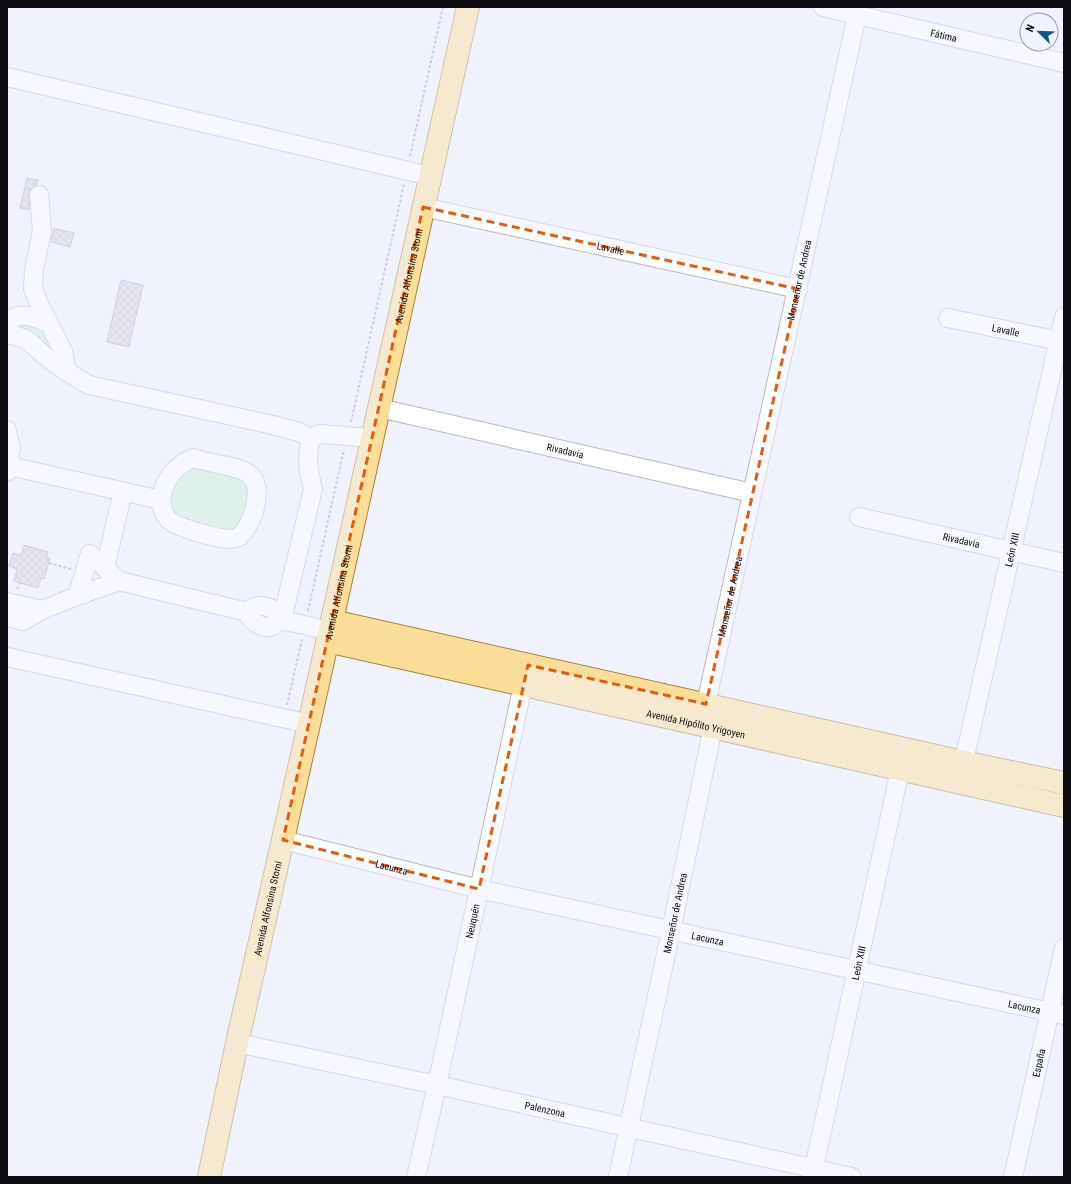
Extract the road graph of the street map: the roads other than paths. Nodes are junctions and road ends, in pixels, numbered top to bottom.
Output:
1 (468, 7) edge
2 (827, 7) edge
3 (857, 16) junction
4 (1064, 63) edge
5 (7, 77) edge
6 (430, 176) junction
7 (39, 195) dead end
8 (423, 207) junction
9 (798, 289) junction
10 (1064, 317) edge
11 (948, 318) dead end
12 (49, 323) junction
13 (7, 327) edge
14 (7, 334) edge
15 (1061, 342) edge
16 (67, 372) junction
17 (379, 408) junction
18 (7, 430) edge
19 (311, 438) junction
20 (372, 438) junction
21 (8, 469) edge
22 (123, 491) junction
23 (752, 493) junction
24 (161, 500) junction
25 (859, 517) dead end
26 (1010, 552) junction
27 (1064, 563) edge
28 (105, 568) junction
29 (119, 581) junction
30 (77, 596) junction
31 (7, 602) edge
32 (42, 610) junction
33 (7, 618) edge
34 (282, 620) junction
35 (330, 631) junction
36 (7, 657) edge
37 (525, 675) junction
38 (706, 704) junction
39 (309, 724) junction
40 (713, 727) junction
41 (902, 759) junction
42 (961, 772) junction
43 (1064, 783) edge
44 (1064, 806) edge
45 (283, 840) junction
46 (479, 889) junction
47 (671, 931) junction
48 (1064, 948) edge
49 (856, 971) junction
50 (1057, 1014) edge
51 (237, 1043) junction
52 (437, 1085) junction
53 (629, 1128) junction
54 (812, 1173) edge
55 (209, 1177) edge
56 (416, 1177) edge
57 (618, 1177) edge
58 (852, 1177) edge
59 (1013, 1177) edge

1 - 6 main road, Avenida Alfonsina Storni
2 - 3 street, Fátima
3 - 4 street, Fátima
3 - 9 street, Monseñor de Andrea
5 - 6 street
6 - 8 main road, Avenida Alfonsina Storni
7 - 12 street
8 - 9 street, Lavalle
8 - 17 main road, Avenida Alfonsina Storni
9 - 23 street, Monseñor de Andrea
10 - 15 street, León XIII
11 - 15 street, Lavalle
12 - 13 street
12 - 16 street
14 - 16 street
15 - 26 street, León XIII
16 - 19 street
17 - 20 main road, Avenida Alfonsina Storni
17 - 23 street, Rivadavia
18 - 21 street
19 - 20 street
19 - 34 street
20 - 35 main road, Avenida Alfonsina Storni
21 - 22 street
22 - 24 street
22 - 28 street
23 - 38 street, Monseñor de Andrea
24 - 24 street
25 - 26 street, Rivadavia
26 - 27 street, Rivadavia
26 - 42 street, León XIII
28 - 29 street
28 - 30 street
29 - 30 street
29 - 34 street
30 - 32 street
31 - 32 street
32 - 33 street
34 - 35 street
35 - 37 main road, Avenida Hipólito Yrigoyen
35 - 39 main road, Avenida Alfonsina Storni
36 - 39 street
37 - 38 main road, Avenida Hipólito Yrigoyen
37 - 40 main road, Avenida Hipólito Yrigoyen
37 - 46 street, Neuquén
38 - 40 street, Monseñor de Andrea
38 - 41 main road, Avenida Hipólito Yrigoyen
39 - 45 main road, Avenida Alfonsina Storni
40 - 41 main road, Avenida Hipólito Yrigoyen
40 - 47 street, Monseñor de Andrea
41 - 42 main road, Avenida Hipólito Yrigoyen
41 - 49 street, León XIII
42 - 43 main road, Avenida Hipólito Yrigoyen
42 - 44 main road, Avenida Hipólito Yrigoyen
45 - 46 street, Lacunza
45 - 51 main road, Avenida Alfonsina Storni
46 - 47 street, Lacunza
46 - 52 street, Neuquén
47 - 49 street, Lacunza
47 - 53 street, Monseñor de Andrea
48 - 50 street, España
49 - 50 street, Lacunza
49 - 54 street, León XIII
50 - 59 street, España
51 - 52 street, Palenzona
51 - 55 main road, Avenida Alfonsina Storni
52 - 53 street, Palenzona
52 - 56 street, Neuquén
53 - 54 street, Palenzona
53 - 57 street, Monseñor de Andrea
54 - 58 street, Palenzona

